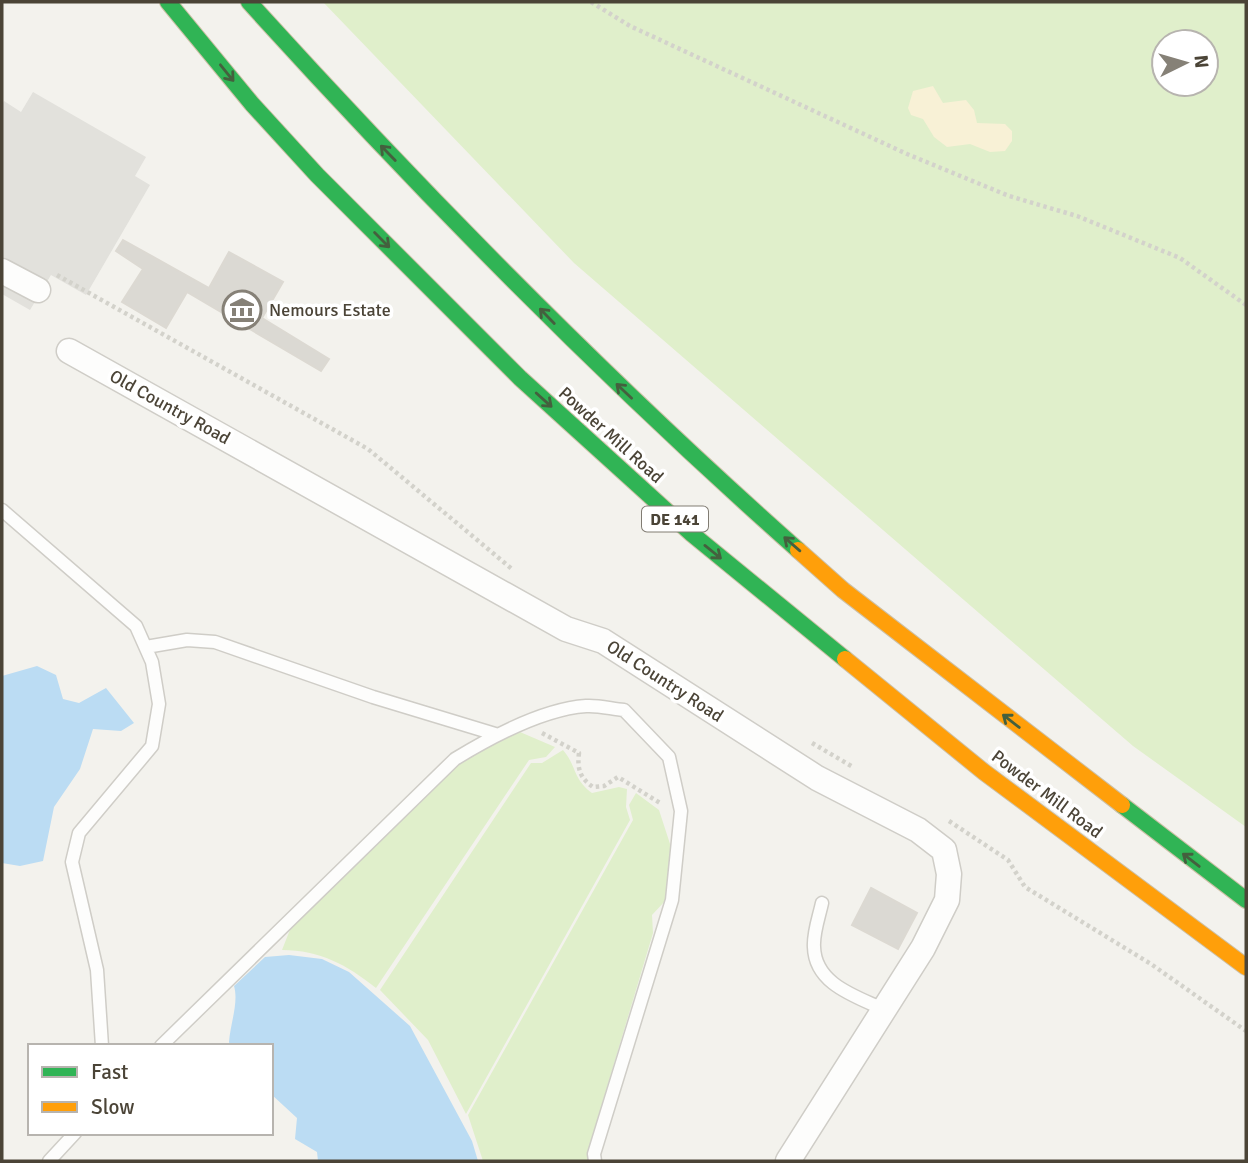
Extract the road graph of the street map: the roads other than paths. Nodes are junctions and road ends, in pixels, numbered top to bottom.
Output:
1 (169, 2) edge
2 (249, 2) edge
3 (148, 4) dead end
4 (211, 53) junction
5 (2, 271) edge
6 (38, 289) dead end
7 (69, 351) dead end
8 (2, 510) edge
9 (146, 646) junction
10 (495, 734) junction
11 (1246, 900) edge
12 (822, 903) dead end
13 (1246, 967) edge
14 (883, 1009) junction
15 (102, 1044) edge
16 (164, 1044) edge
17 (73, 1135) edge
18 (49, 1161) edge
19 (595, 1161) edge
20 (788, 1161) edge

1 - 4 highway, Powder Mill Road / DE 141
11 -> 2 highway, Powder Mill Road
3 - 4 highway
4 -> 13 highway, Powder Mill Road / DE 141
5 - 6 street
7 - 14 street, Old Country Road
8 - 9 lane
9 - 10 lane
9 - 15 lane
10 - 16 lane
10 - 19 lane
12 - 14 lane
14 - 20 street, Old Country Road
17 - 18 lane

